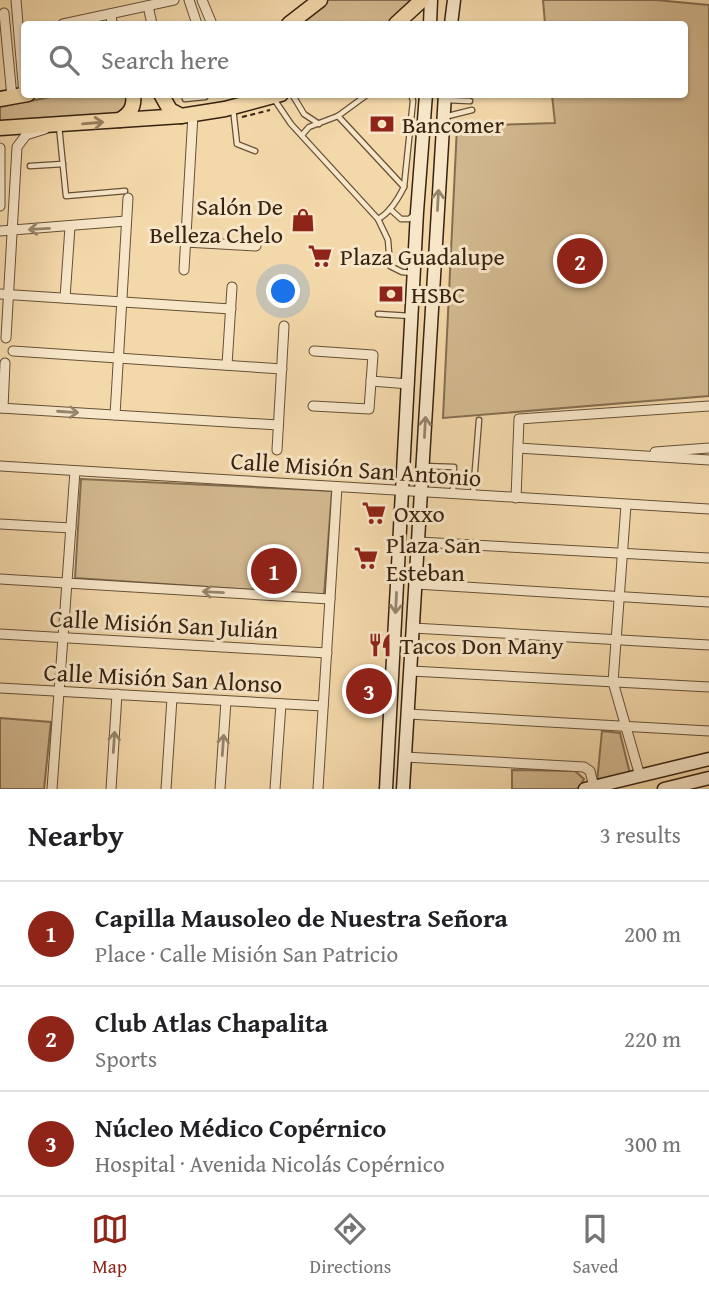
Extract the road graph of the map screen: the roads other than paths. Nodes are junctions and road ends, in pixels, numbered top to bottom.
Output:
1 (16, 0) edge
2 (174, 0) edge
3 (189, 0) edge
4 (202, 0) edge
5 (320, 0) edge
6 (422, 0) edge
7 (431, 0) edge
8 (453, 0) edge
9 (148, 6) junction
10 (17, 10) junction
11 (2, 13) edge
12 (111, 14) junction
13 (81, 21) edge
14 (112, 21) edge
15 (151, 21) edge
16 (196, 21) edge
17 (211, 21) edge
18 (293, 21) edge
19 (399, 21) edge
20 (429, 21) edge
21 (451, 21) edge
22 (3, 38) edge
23 (19, 38) junction
24 (16, 96) edge
25 (133, 98) edge
26 (163, 98) edge
27 (204, 98) edge
28 (269, 98) edge
29 (278, 98) edge
30 (294, 98) edge
31 (363, 98) edge
32 (412, 98) edge
33 (426, 98) edge
34 (445, 98) edge
35 (451, 98) edge
36 (470, 101) dead end
37 (233, 107) junction
38 (472, 110) dead end
39 (193, 114) junction
40 (338, 116) junction
41 (444, 117) junction
42 (120, 120) junction
43 (320, 124) junction
44 (56, 125) junction
45 (0, 128) edge
46 (302, 135) junction
47 (423, 138) junction
48 (0, 148) edge
49 (441, 150) junction
50 (256, 151) dead end
51 (63, 164) junction
52 (30, 166) dead end
53 (404, 187) junction
54 (1, 189) edge
55 (13, 189) junction
56 (126, 194) joint
57 (0, 206) edge
58 (390, 209) junction
59 (417, 212) junction
60 (378, 219) junction
61 (126, 221) junction
62 (70, 227) junction
63 (12, 230) junction
64 (0, 231) edge
65 (185, 242) junction
66 (256, 246) dead end
67 (184, 270) dead end
68 (414, 273) junction
69 (232, 287) dead end
70 (5, 294) edge
71 (65, 298) junction
72 (122, 302) junction
73 (231, 309) junction
74 (378, 314) dead end
75 (412, 316) junction
76 (284, 326) dead end
77 (3, 337) edge
78 (13, 351) junction
79 (314, 351) dead end
80 (118, 359) junction
81 (2, 364) edge
82 (227, 365) junction
83 (282, 369) junction
84 (371, 382) junction
85 (409, 384) junction
86 (313, 406) dead end
87 (709, 406) edge
88 (1, 408) edge
89 (115, 415) junction
90 (479, 420) dead end
91 (278, 425) junction
92 (518, 448) junction
93 (709, 448) edge
94 (277, 450) dead end
95 (622, 455) junction
96 (709, 460) edge
97 (0, 466) edge
98 (423, 466) junction
99 (75, 471) junction
100 (337, 487) junction
101 (403, 491) junction
102 (422, 492) junction
103 (453, 494) junction
104 (473, 496) junction
105 (516, 498) junction
106 (626, 505) junction
107 (709, 509) edge
108 (0, 524) edge
109 (71, 528) junction
110 (419, 542) junction
111 (622, 553) junction
112 (709, 558) edge
113 (0, 579) edge
114 (68, 583) junction
115 (416, 584) junction
116 (619, 597) junction
117 (330, 599) junction
118 (709, 602) edge
119 (414, 628) junction
120 (0, 634) edge
121 (64, 638) junction
122 (616, 640) junction
123 (709, 645) edge
124 (327, 653) junction
125 (411, 671) junction
126 (613, 682) junction
127 (709, 687) edge
128 (0, 688) edge
129 (60, 691) junction
130 (117, 695) junction
131 (172, 698) junction
132 (226, 701) junction
133 (281, 704) junction
134 (323, 706) junction
135 (408, 714) junction
136 (626, 726) junction
137 (709, 731) edge
138 (405, 757) junction
139 (709, 760) edge
140 (640, 776) junction
141 (709, 778) edge
142 (693, 786) edge
143 (589, 788) edge
144 (51, 789) edge
145 (111, 789) edge
146 (166, 789) edge
147 (220, 789) edge
148 (275, 789) edge
149 (318, 789) edge
150 (386, 789) edge
151 (403, 789) edge
152 (664, 789) edge

1 - 10 street
2 - 9 street
3 - 16 street
4 - 17 street
5 - 18 main road
6 - 19 main road
7 - 20 street
8 - 21 street
9 - 12 street
9 - 15 street
10 - 11 street
10 - 23 street
11 - 22 street
12 - 13 street
12 - 14 street
22 - 23 street
22 - 24 street
23 - 24 street
25 - 42 main road
26 - 39 main road
27 - 39 lane
28 - 37 main road
29 - 46 lane
30 - 43 lane
31 - 40 lane
32 - 53 lane
33 - 47 street
34 - 41 street
35 - 36 lane
37 - 39 main road
37 - 50 lane
38 - 41 lane
39 - 42 main road
39 - 65 street
40 - 43 lane
40 - 53 lane
41 - 49 street
44 -> 42 main road
43 - 46 lane
44 - 45 main road
44 - 51 lane
44 - 55 street
46 - 60 lane
47 - 49 street
47 - 59 street
48 - 54 street
98 -> 49 street
51 - 52 lane
51 - 56 lane
53 - 58 lane
54 - 55 street
54 - 57 street
55 - 63 street
56 - 61 street
58 - 59 lane
58 - 60 lane
59 - 68 street
60 - 68 lane
61 - 62 street
61 - 72 street
62 -> 63 street
62 - 71 street
63 - 64 street
63 - 70 street
65 - 66 street
65 - 67 street
68 - 75 street
69 - 73 street
70 - 71 street
70 - 77 street
71 - 72 street
72 - 73 street
72 - 80 street
73 - 82 street
74 - 75 lane
75 - 85 street
76 - 83 street
77 - 78 street
78 - 80 street
78 - 81 street
79 - 84 street
80 - 82 street
80 - 89 street
81 - 88 street
82 - 83 street
83 - 91 street
84 - 85 street
84 - 86 street
85 - 101 street
87 - 92 street
88 -> 89 street
89 - 91 street
90 - 104 lane
91 - 94 street
92 - 95 street
92 - 105 street
93 - 95 street
95 - 96 street
97 - 99 street, Calle Misión San Antonio
98 - 102 street
98 - 103 lane
99 - 100 street, Calle Misión San Antonio
99 - 109 street
100 - 101 street, Calle Misión San Antonio
100 - 117 street
101 - 102 street, Calle Misión San Antonio
101 -> 150 street
102 - 103 street, Calle Misión San Antonio
102 - 110 street
103 - 104 street, Calle Misión San Antonio
104 - 105 street, Calle Misión San Antonio
105 - 106 street, Calle Misión San Antonio
106 - 107 street, Calle Misión San Antonio
106 - 111 street
108 - 109 street
109 - 114 street
110 - 111 street
110 - 115 street
111 - 112 street
111 - 116 street
113 - 114 street
117 -> 114 street
114 - 121 street
115 - 116 street
115 - 119 street
116 - 118 street
116 - 122 street
117 - 124 street
119 - 122 street
119 - 125 street
120 - 121 street, Calle Misión San Julián
121 - 124 street, Calle Misión San Julián
121 - 129 street
122 - 123 street
122 - 126 street
124 - 134 street
125 - 126 street
125 - 135 street
126 - 127 street
126 - 136 street
128 - 129 street, Calle Misión San Alonso
129 - 130 street, Calle Misión San Alonso
129 - 144 street
130 - 131 street, Calle Misión San Alonso
145 -> 130 street
131 - 132 street, Calle Misión San Alonso
131 - 146 street
132 - 133 street, Calle Misión San Alonso
147 -> 132 street
133 - 134 street, Calle Misión San Alonso
133 - 148 street
134 - 149 street
135 - 136 street
135 - 138 street
136 - 137 street
136 - 140 street
138 - 143 street
138 - 151 street
139 - 140 street
140 - 143 street
141 - 142 street
142 - 152 street

